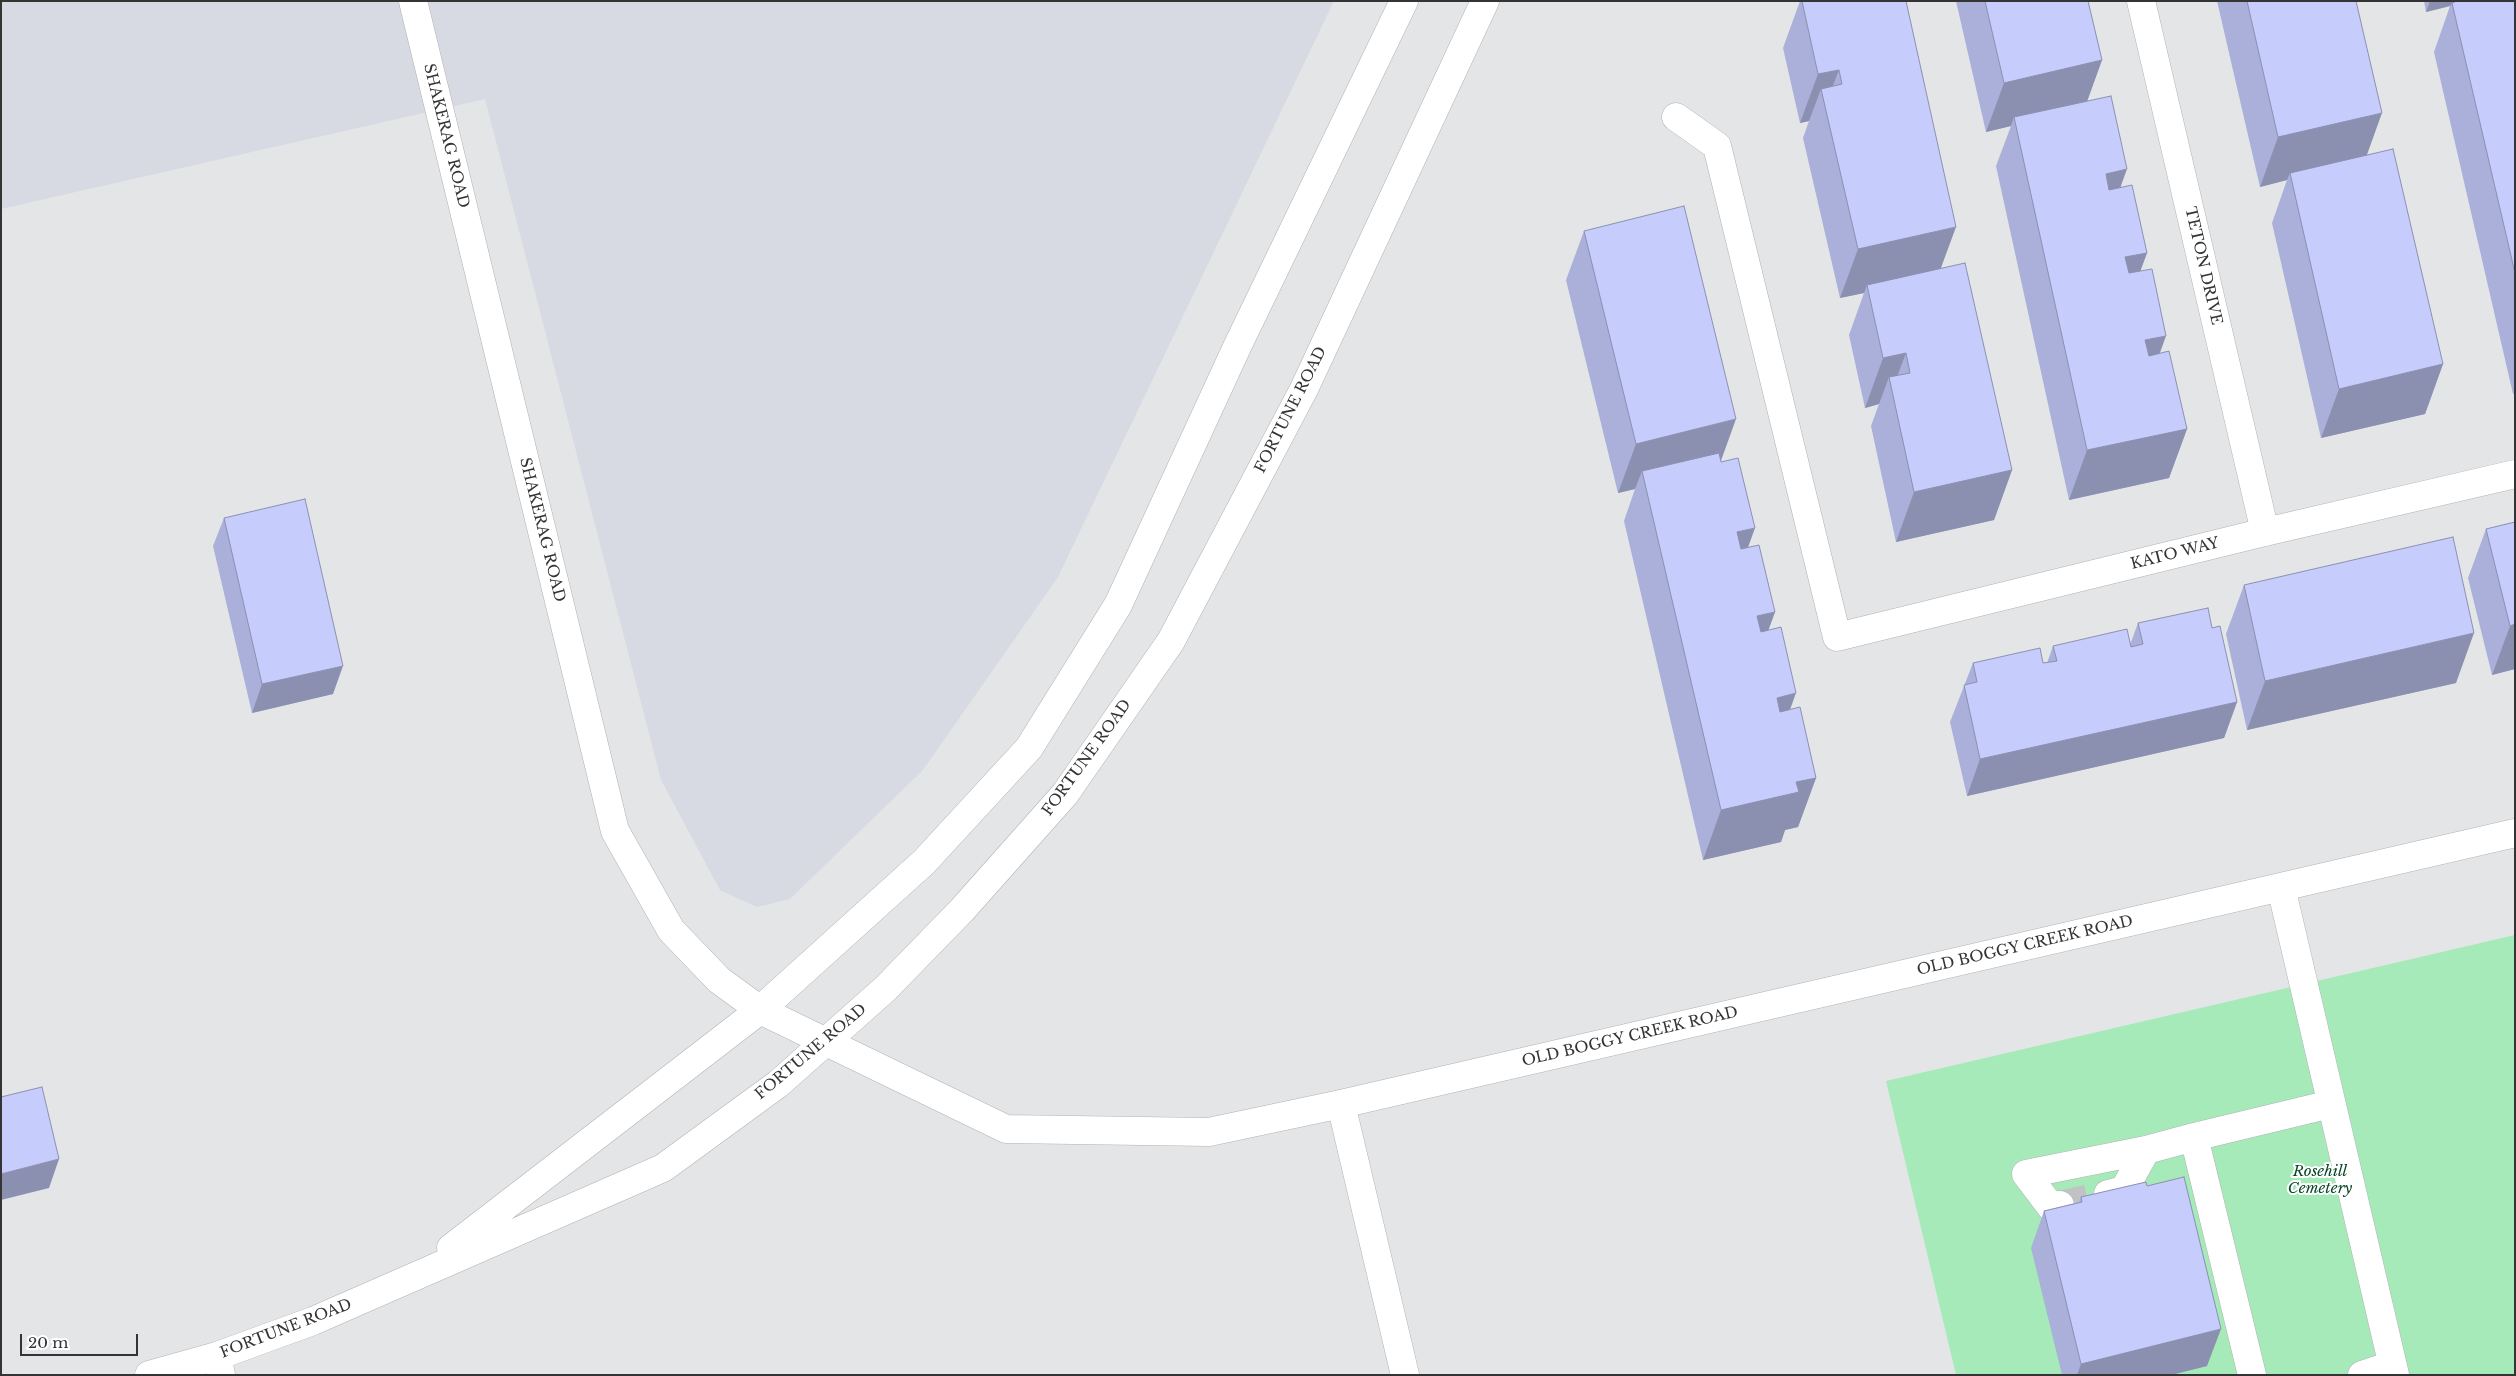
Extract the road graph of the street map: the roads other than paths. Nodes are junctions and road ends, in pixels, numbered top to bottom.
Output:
1 (414, 1) edge
2 (1404, 1) edge
3 (1485, 1) edge
4 (2141, 1) edge
5 (1676, 117) dead end
6 (2515, 474) edge
7 (2265, 532) junction
8 (2515, 833) edge
9 (2281, 887) junction
10 (760, 1010) junction
11 (823, 1042) junction
12 (1341, 1104) junction
13 (2332, 1104) junction
14 (2194, 1137) junction
15 (2146, 1150) junction
16 (2108, 1194) tunnel mouth
17 (2060, 1205) tunnel mouth
18 (420, 1272) junction
19 (219, 1365) edge
20 (2393, 1370) edge
21 (149, 1375) edge
22 (1405, 1375) edge
23 (2252, 1375) edge
24 (2362, 1375) edge

1 - 10 street, SHAKERAG ROAD
2 - 10 street, FORTUNE ROAD
3 - 11 street, FORTUNE ROAD
4 - 7 street, TETON DRIVE
5 - 7 street, KATO WAY
6 - 7 street, KATO WAY
8 - 9 street, OLD BOGGY CREEK ROAD
9 - 12 street, OLD BOGGY CREEK ROAD
9 - 13 street
10 - 11 street, OLD BOGGY CREEK ROAD
10 - 18 street, FORTUNE ROAD
11 - 12 street, OLD BOGGY CREEK ROAD
11 - 18 street, FORTUNE ROAD
12 - 22 street
13 - 14 street
13 - 20 street
14 - 15 street
14 - 23 street
15 - 16 street
15 - 17 street
18 - 19 street, FORTUNE ROAD
19 - 21 street, FORTUNE ROAD
20 - 24 street

